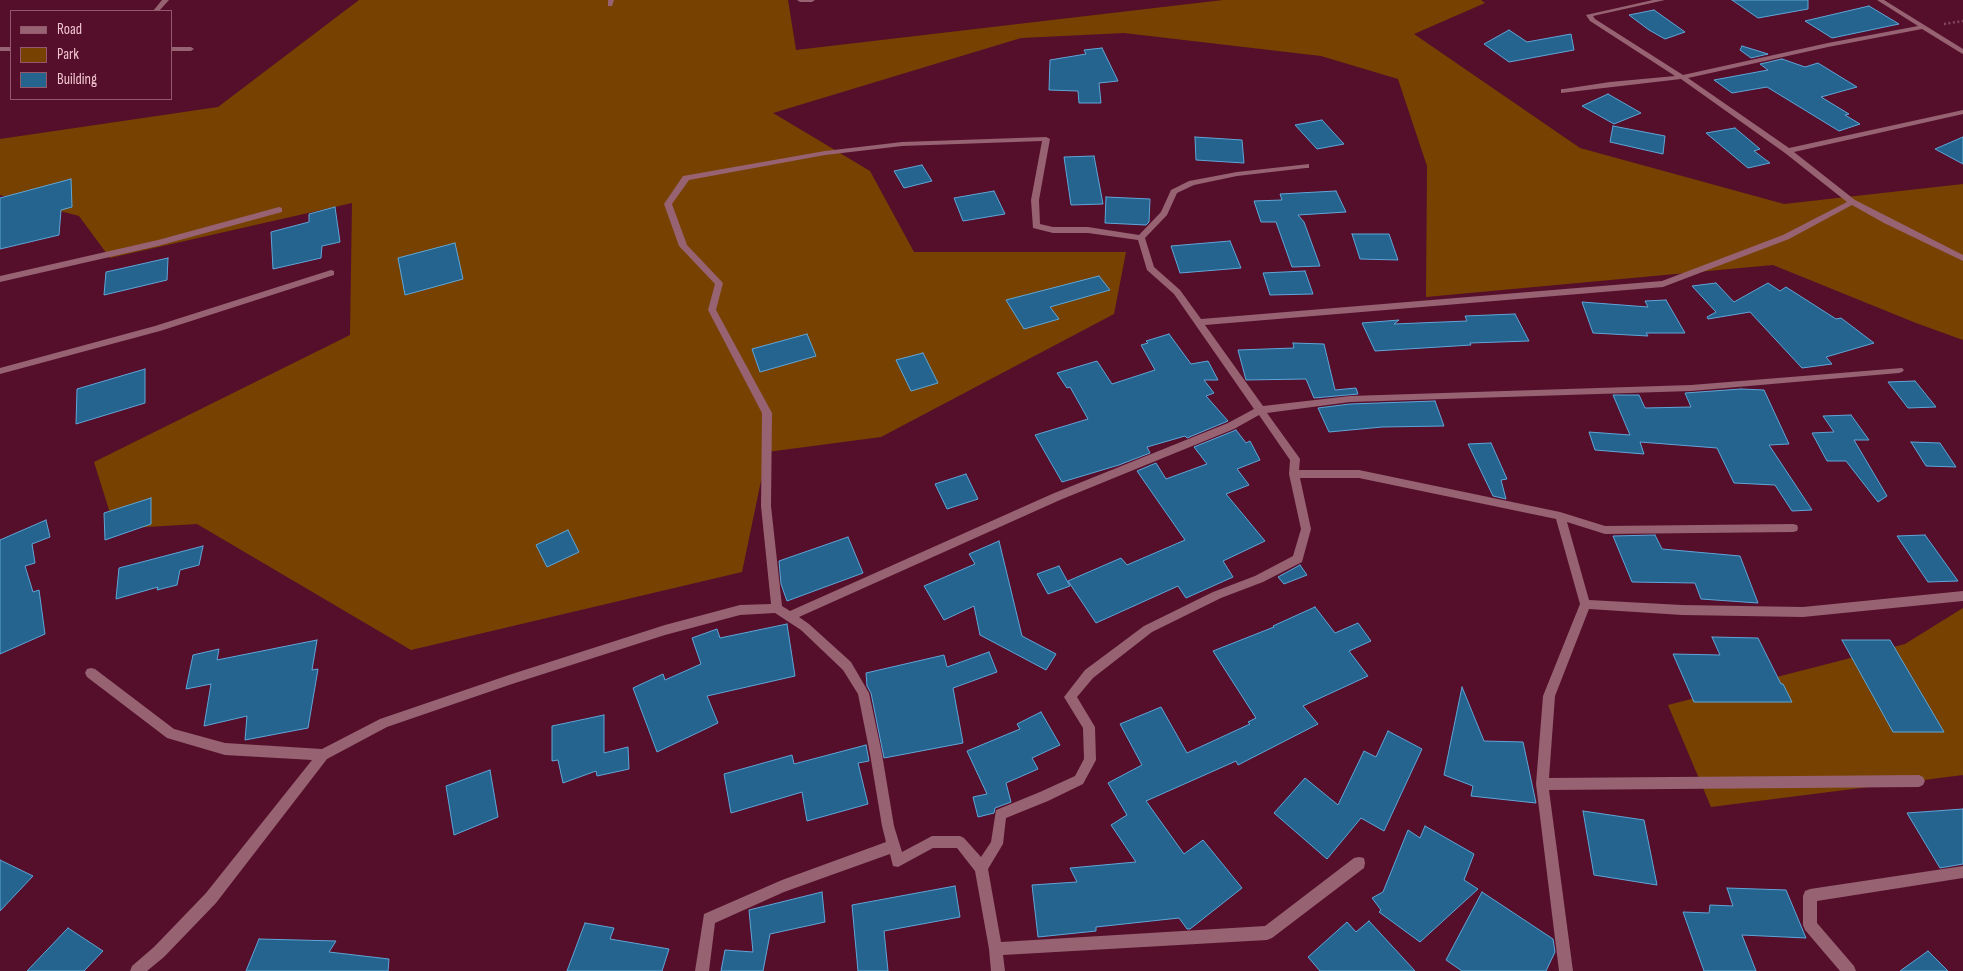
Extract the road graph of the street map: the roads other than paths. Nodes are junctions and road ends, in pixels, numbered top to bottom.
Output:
1 (166, 0) edge
2 (800, 0) edge
3 (812, 0) edge
4 (1662, 0) edge
5 (1880, 0) edge
6 (157, 10) edge
7 (1925, 27) junction
8 (172, 49) edge
9 (191, 49) dead end
10 (1963, 52) edge
11 (1682, 77) junction
12 (1564, 91) dead end
13 (1963, 112) edge
14 (1788, 151) junction
15 (1306, 166) dead end
16 (1852, 202) junction
17 (279, 210) dead end
18 (1141, 238) junction
19 (1963, 258) edge
20 (331, 274) dead end
21 (0, 279) edge
22 (1198, 322) junction
23 (1899, 370) dead end
24 (0, 371) edge
25 (1260, 410) junction
26 (1294, 474) junction
27 (1560, 516) junction
28 (1793, 528) dead end
29 (1963, 596) edge
30 (1585, 604) junction
31 (777, 608) junction
32 (789, 616) junction
33 (91, 673) dead end
34 (323, 755) junction
35 (1919, 781) dead end
36 (1542, 784) junction
37 (893, 846) junction
38 (1359, 863) dead end
39 (981, 868) junction
40 (1963, 872) edge
41 (996, 949) junction
42 (136, 971) edge
43 (702, 971) edge
44 (998, 971) edge
45 (1566, 971) edge
46 (1849, 971) edge

1 - 6 street
2 - 3 street
4 - 11 street
5 - 7 street
7 - 10 street
7 - 11 street
8 - 9 street
11 - 12 street
11 - 14 street
13 - 14 street
14 - 16 street
15 - 18 street
16 - 19 street
16 - 22 street
17 - 21 street
18 - 22 street
18 - 31 street
20 - 24 street
22 - 25 street
23 - 25 street
25 - 26 street
25 - 32 street
26 - 27 street
26 - 39 street
27 - 28 street
27 - 30 street
29 - 30 street
30 - 36 street
31 - 32 street
31 - 34 street
32 - 37 street
33 - 34 street
34 - 42 street
35 - 36 street
36 - 45 street
37 - 39 street
37 - 43 street
38 - 41 street
39 - 41 street
40 - 46 street
41 - 44 street

